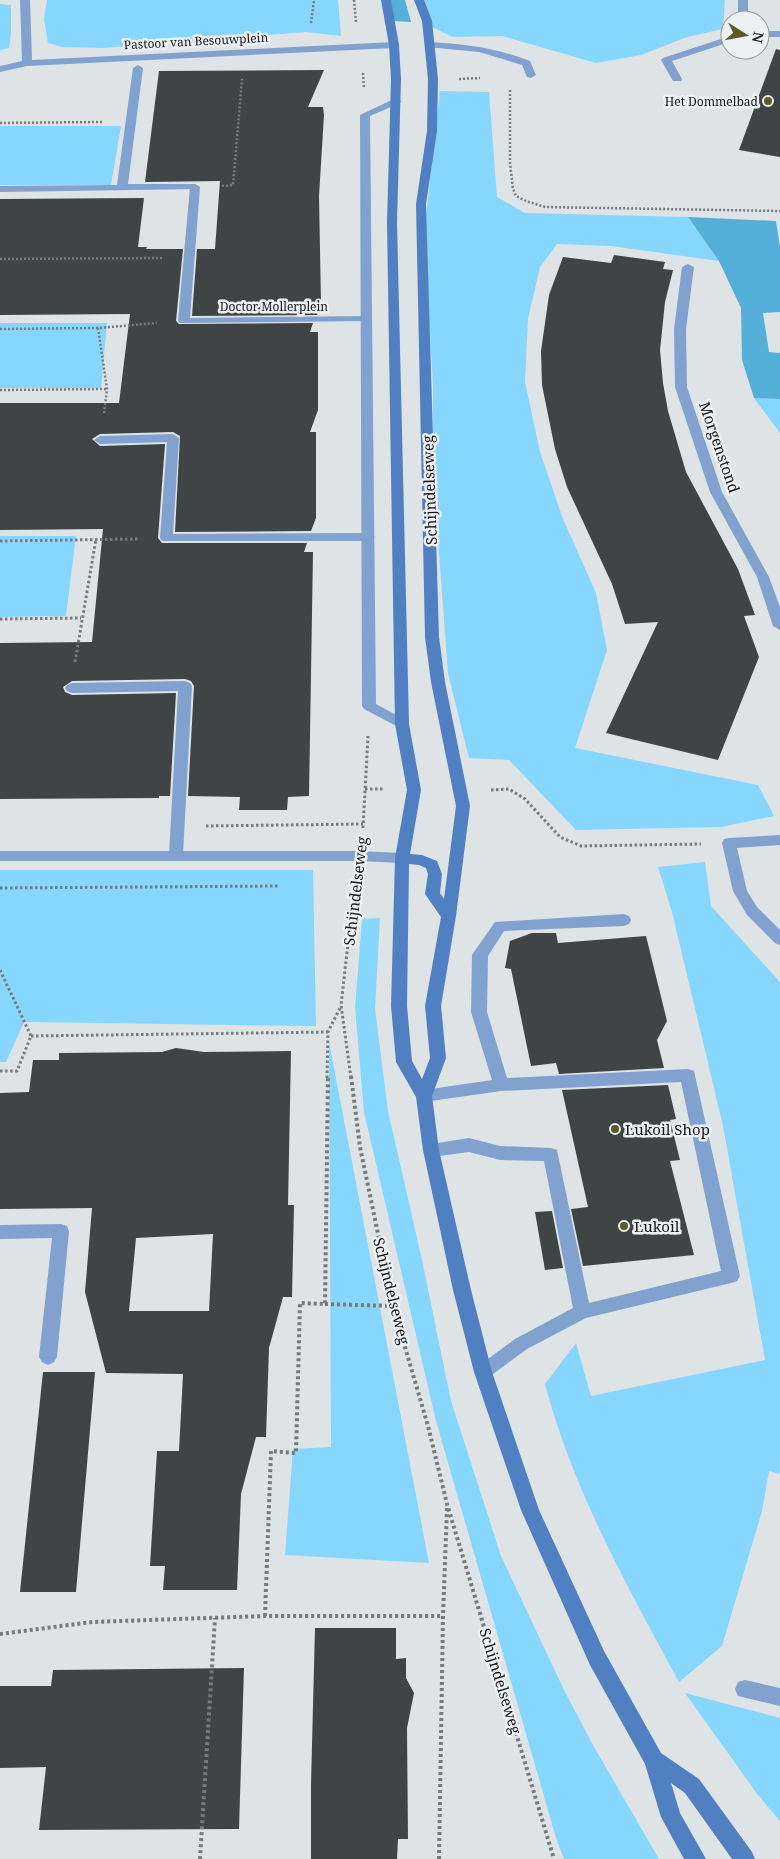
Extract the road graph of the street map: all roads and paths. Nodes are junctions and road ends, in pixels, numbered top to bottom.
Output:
1 (26, 0) edge
2 (386, 0) edge
3 (419, 0) edge
4 (720, 42) edge
5 (394, 45) junction
6 (430, 45) junction
7 (27, 64) junction
8 (138, 68) dead end
9 (0, 69) edge
10 (243, 73) dead end
11 (531, 75) dead end
12 (484, 78) dead end
13 (396, 79) junction
14 (433, 79) junction
15 (677, 79) dead end
16 (364, 80) dead end
17 (506, 84) dead end
18 (396, 102) junction
19 (131, 122) junction
20 (0, 123) edge
21 (195, 187) junction
22 (122, 188) junction
23 (0, 189) edge
24 (780, 210) edge
25 (189, 258) junction
26 (0, 260) edge
27 (688, 267) dead end
28 (365, 319) junction
29 (184, 321) junction
30 (98, 328) junction
31 (0, 329) edge
32 (0, 390) edge
33 (107, 390) junction
34 (100, 440) joint
35 (369, 537) junction
36 (166, 538) junction
37 (96, 539) junction
38 (0, 541) edge
39 (0, 618) edge
40 (81, 618) junction
41 (780, 626) edge
42 (72, 688) joint
43 (369, 706) junction
44 (402, 724) junction
45 (365, 789) junction
46 (414, 790) junction
47 (460, 790) junction
48 (780, 840) edge
49 (729, 843) junction
50 (176, 855) junction
51 (0, 856) edge
52 (358, 856) junction
53 (402, 858) junction
54 (286, 886) dead end
55 (344, 886) dead end
56 (354, 886) junction
57 (0, 888) edge
58 (449, 916) junction
59 (624, 920) dead end
60 (780, 939) edge
61 (0, 970) edge
62 (341, 1006) junction
63 (328, 1032) junction
64 (31, 1036) junction
65 (0, 1071) edge
66 (501, 1085) junction
67 (424, 1096) junction
68 (431, 1150) junction
69 (0, 1232) edge
70 (325, 1304) junction
71 (393, 1306) junction
72 (582, 1312) junction
73 (48, 1357) dead end
74 (483, 1372) junction
75 (447, 1504) junction
76 (265, 1616) junction
77 (443, 1616) junction
78 (215, 1618) junction
79 (0, 1634) edge
80 (745, 1689) dead end
81 (780, 1697) edge
82 (654, 1760) junction
83 (200, 1859) edge
84 (439, 1859) edge
85 (554, 1859) edge
86 (696, 1859) edge
87 (745, 1859) edge

1 - 7 street
2 - 5 main road, Schijndelseweg
3 - 6 main road, Schijndelseweg
4 - 15 street
5 - 7 street, Pastoor van Besouwplein
5 - 13 main road, Schijndelseweg
6 - 11 street
6 - 14 main road, Schijndelseweg
7 - 9 street, Pastoor van Besouwplein
8 - 19 street, Pastoor van Besouwplein
10 - 21 path
12 - 14 path
13 - 16 path
13 - 18 main road, Schijndelseweg
14 - 47 main road, Schijndelseweg
17 - 24 path
18 - 28 street
18 - 44 main road, Schijndelseweg
19 - 20 path
19 - 22 street, Pastoor van Besouwplein
21 - 22 street
21 - 25 street
22 - 23 street
25 - 26 path
25 - 29 street
27 - 41 street, Morgenstond
28 - 29 street, Doctor Mollerplein
28 - 35 street
29 - 30 path
30 - 31 path
30 - 33 path
32 - 33 path
33 - 34 path
34 - 36 street
35 - 36 street
35 - 43 street
36 - 37 path
37 - 38 path
37 - 40 path
39 - 40 path
40 - 42 path
42 - 50 street
43 - 44 street
43 - 45 path, Schijndelseweg
44 - 46 main road, Schijndelseweg
45 - 46 path
45 - 52 path, Schijndelseweg
46 - 53 main road, Schijndelseweg
47 - 49 path
47 - 58 main road, Schijndelseweg
48 - 49 street
49 - 60 street
50 - 51 street
50 - 52 street
52 - 53 street
52 - 56 path, Schijndelseweg
53 - 58 main road
53 - 67 main road, Schijndelseweg
54 - 57 path
55 - 56 path
56 - 62 path, Schijndelseweg
58 - 67 main road, Schijndelseweg
59 - 66 street
61 - 64 path
62 - 63 path
62 - 71 path, Schijndelseweg
63 - 64 path
63 - 70 path
64 - 65 path
66 - 67 street
66 - 72 street
67 - 68 main road, Schijndelseweg
68 - 72 street
68 - 74 main road, Schijndelseweg
69 - 73 street
70 - 71 path
70 - 76 path
71 - 75 path, Schijndelseweg
72 - 74 street
74 - 82 main road, Schijndelseweg
75 - 77 path
75 - 85 path, Schijndelseweg
76 - 77 path
76 - 78 path
77 - 84 path
78 - 79 path
78 - 83 path
80 - 81 street
82 - 86 main road, Schijndelseweg
82 - 87 main road, Schijndelseweg

